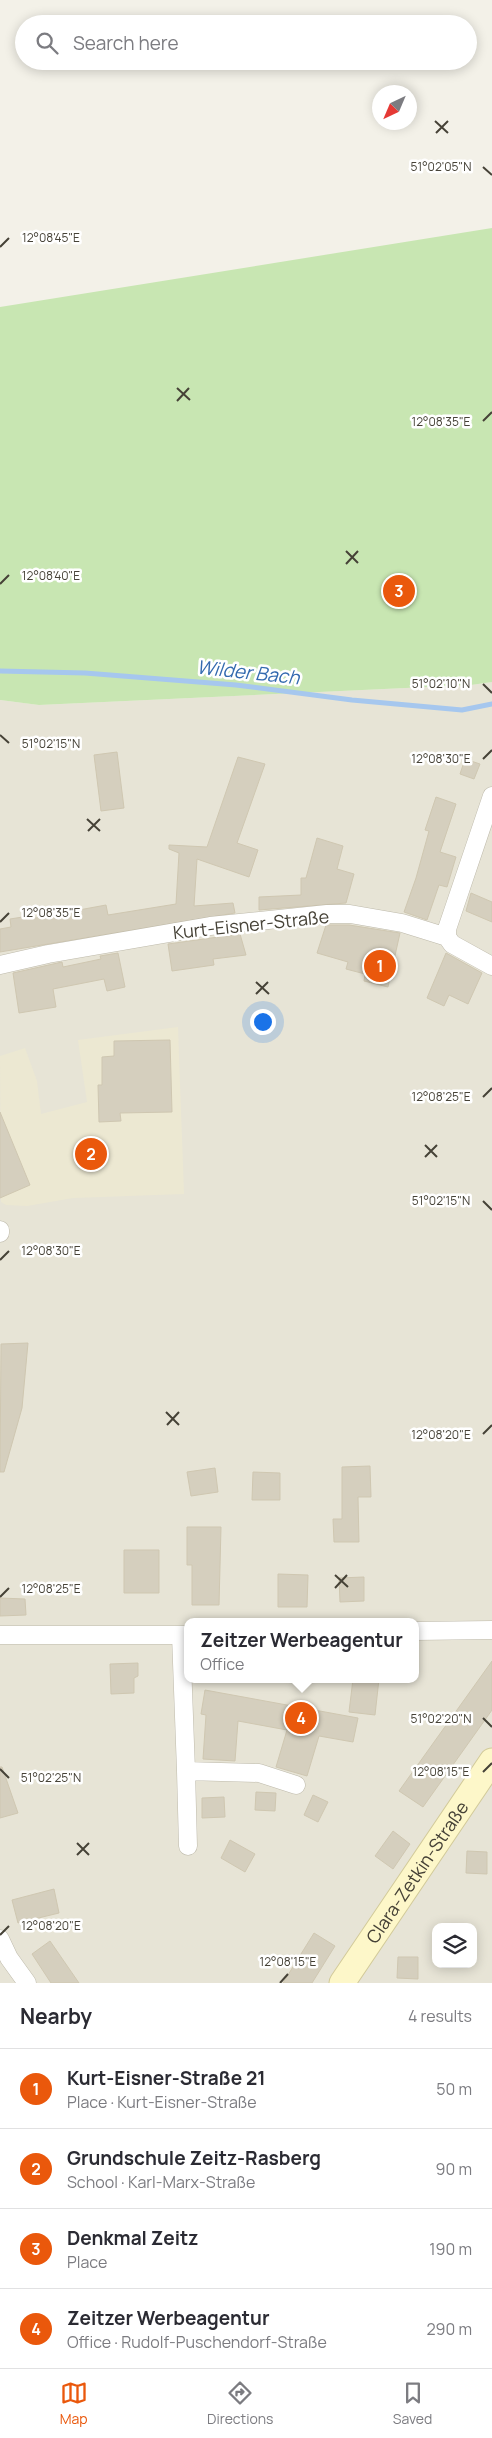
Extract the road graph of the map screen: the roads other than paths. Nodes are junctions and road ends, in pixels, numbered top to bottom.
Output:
1 (492, 796) edge
2 (447, 937) junction
3 (0, 965) edge
4 (492, 966) edge
5 (492, 1630) edge
6 (419, 1631) edge
7 (0, 1635) edge
8 (184, 1635) edge
9 (185, 1683) edge
10 (492, 1761) edge
11 (186, 1771) junction
12 (296, 1785) dead end
13 (188, 1846) dead end
14 (0, 1939) edge
15 (26, 1983) edge
16 (342, 1983) edge

1 - 2 street
2 - 3 street, Kurt-Eisner-Straße
2 - 4 street, Kurt-Eisner-Straße
5 - 6 street
7 - 8 street
9 - 11 street
10 - 16 street, Clara-Zetkin-Straße
11 - 12 street
11 - 13 street
14 - 15 street

